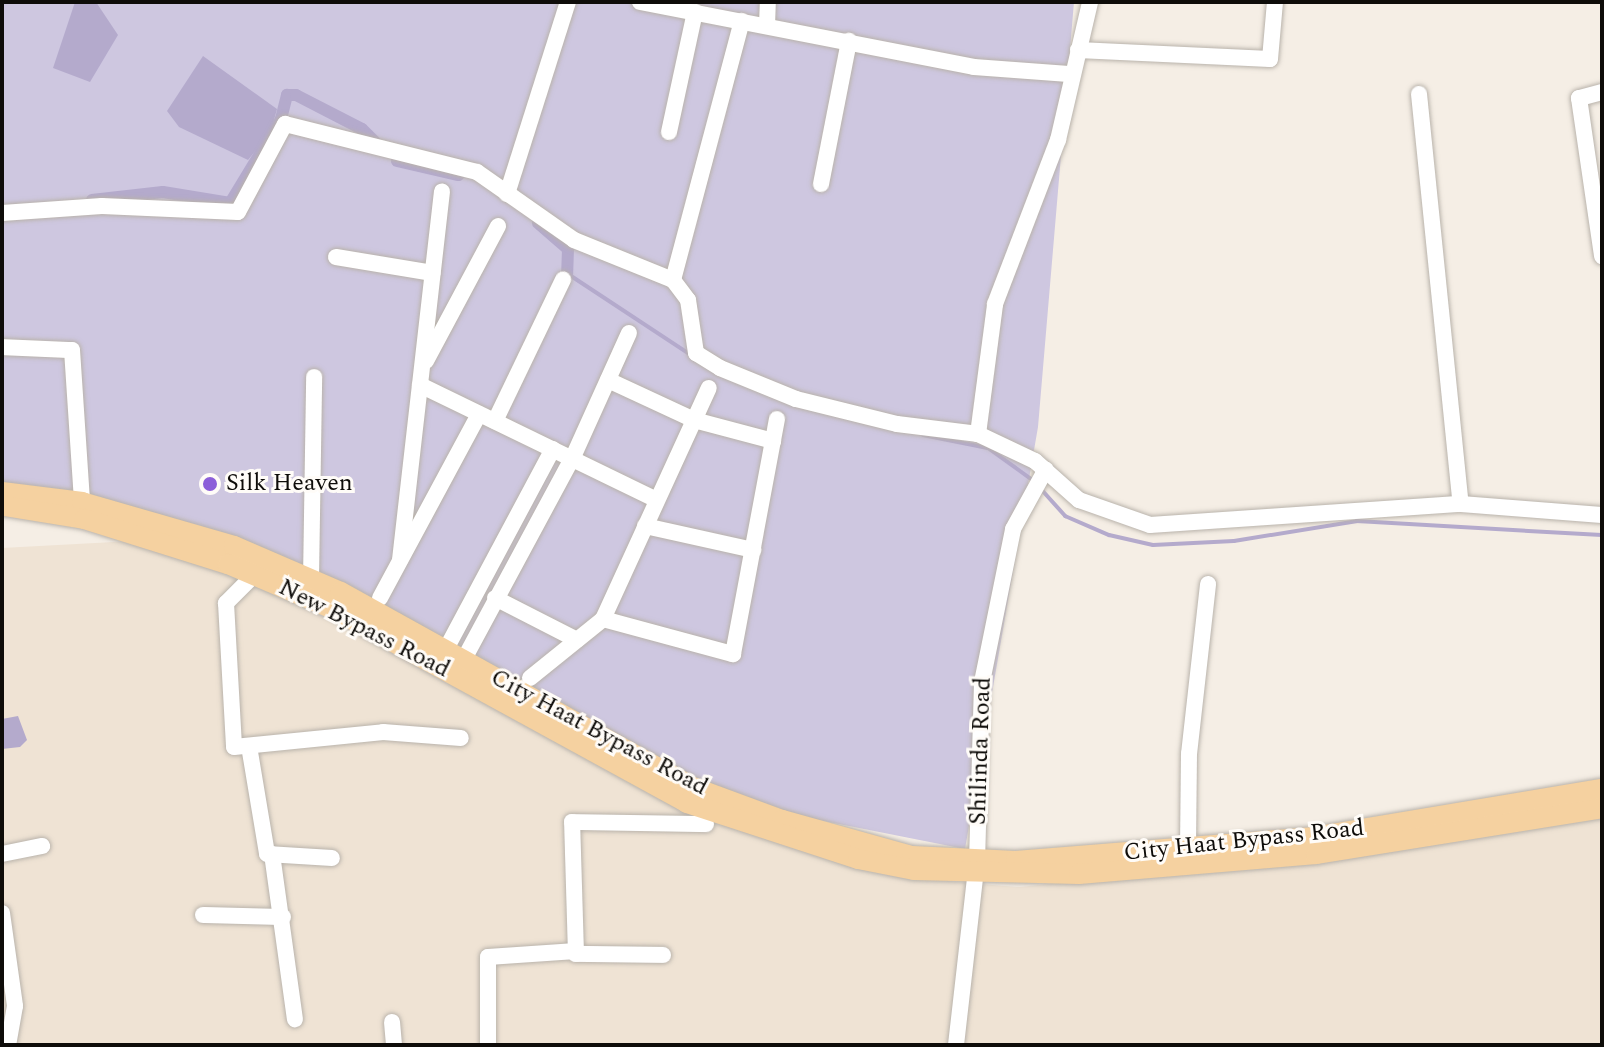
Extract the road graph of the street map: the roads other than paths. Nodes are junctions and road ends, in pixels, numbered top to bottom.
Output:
1 (568, 2) edge
2 (640, 2) edge
3 (768, 2) edge
4 (1090, 2) edge
5 (1275, 2) edge
6 (695, 12) junction
7 (742, 21) junction
8 (767, 26) junction
9 (849, 41) junction
10 (1078, 50) junction
11 (1069, 74) junction
12 (1602, 92) edge
13 (1419, 94) dead end
14 (669, 132) dead end
15 (821, 184) dead end
16 (442, 191) dead end
17 (507, 194) junction
18 (2, 213) edge
19 (498, 226) dead end
20 (1602, 256) edge
21 (336, 257) dead end
22 (433, 273) junction
23 (563, 280) dead end
24 (673, 280) junction
25 (629, 333) dead end
26 (2, 347) edge
27 (314, 377) dead end
28 (421, 377) junction
29 (608, 380) junction
30 (709, 388) dead end
31 (487, 417) junction
32 (777, 419) dead end
33 (694, 420) junction
34 (978, 434) junction
35 (773, 441) junction
36 (553, 449) junction
37 (572, 458) junction
38 (1044, 471) junction
39 (2, 492) edge
40 (657, 500) junction
41 (82, 502) junction
42 (1461, 504) junction
43 (2, 506) edge
44 (1602, 515) edge
45 (645, 526) junction
46 (753, 550) junction
47 (400, 560) junction
48 (254, 575) junction
49 (311, 579) junction
50 (1208, 584) dead end
51 (380, 598) dead end
52 (495, 598) junction
53 (603, 619) junction
54 (577, 640) junction
55 (454, 656) junction
56 (530, 678) dead end
57 (461, 738) dead end
58 (249, 746) junction
59 (1602, 789) edge
60 (1602, 808) edge
61 (706, 824) dead end
62 (42, 846) dead end
63 (1188, 848) junction
64 (2, 854) edge
65 (272, 854) junction
66 (332, 858) dead end
67 (976, 869) junction
68 (2, 913) edge
69 (203, 915) dead end
70 (283, 917) junction
71 (576, 951) junction
72 (663, 955) dead end
73 (295, 1019) dead end
74 (392, 1022) dead end
75 (8, 1045) edge
76 (394, 1045) edge
77 (488, 1045) edge
78 (956, 1045) edge

1 - 17 street
2 - 6 street
3 - 8 street
4 - 10 street
5 - 10 street
6 - 7 street
6 - 14 street
7 - 8 street
7 - 24 street
8 - 9 street
9 - 11 street
9 - 15 street
10 - 11 street
11 - 34 street
12 - 20 street
13 - 42 street
16 - 22 street
17 - 18 street
17 - 24 street
19 - 28 street
21 - 22 street
22 - 28 street
23 - 31 street
24 - 34 street
25 - 29 street
26 - 41 street
27 - 49 street
28 - 31 street
28 - 47 street
29 - 33 street
29 - 37 street
30 - 33 street
31 - 36 street
31 - 47 street
32 - 35 street
33 - 35 street
33 - 40 street
34 - 38 street
35 - 46 street
36 - 37 street
36 - 55 street
37 - 40 street
37 - 52 street
38 - 42 street
38 - 67 street, Shilinda Road
39 - 41 main road, City Haat Bypass Road
40 - 45 street
41 - 49 main road, City Haat Bypass Road
42 - 44 street
43 - 48 main road, New Bypass Road
45 - 46 street
45 - 53 street
46 - 53 street
47 - 51 street
48 - 58 street
48 - 67 main road, New Bypass Road
49 - 55 main road, City Haat Bypass Road
50 - 63 street
52 - 54 street
52 - 55 street
53 - 54 street
54 - 56 street
55 - 67 main road, City Haat Bypass Road
57 - 58 street
58 - 65 street
59 - 63 main road, City Haat Bypass Road
60 - 67 main road, New Bypass Road
61 - 71 street
62 - 64 street
63 - 67 main road, City Haat Bypass Road
65 - 66 street
65 - 70 street
67 - 78 street, Shilinda Road
68 - 75 street
69 - 70 street
70 - 73 street
71 - 72 street
71 - 77 street
74 - 76 street

